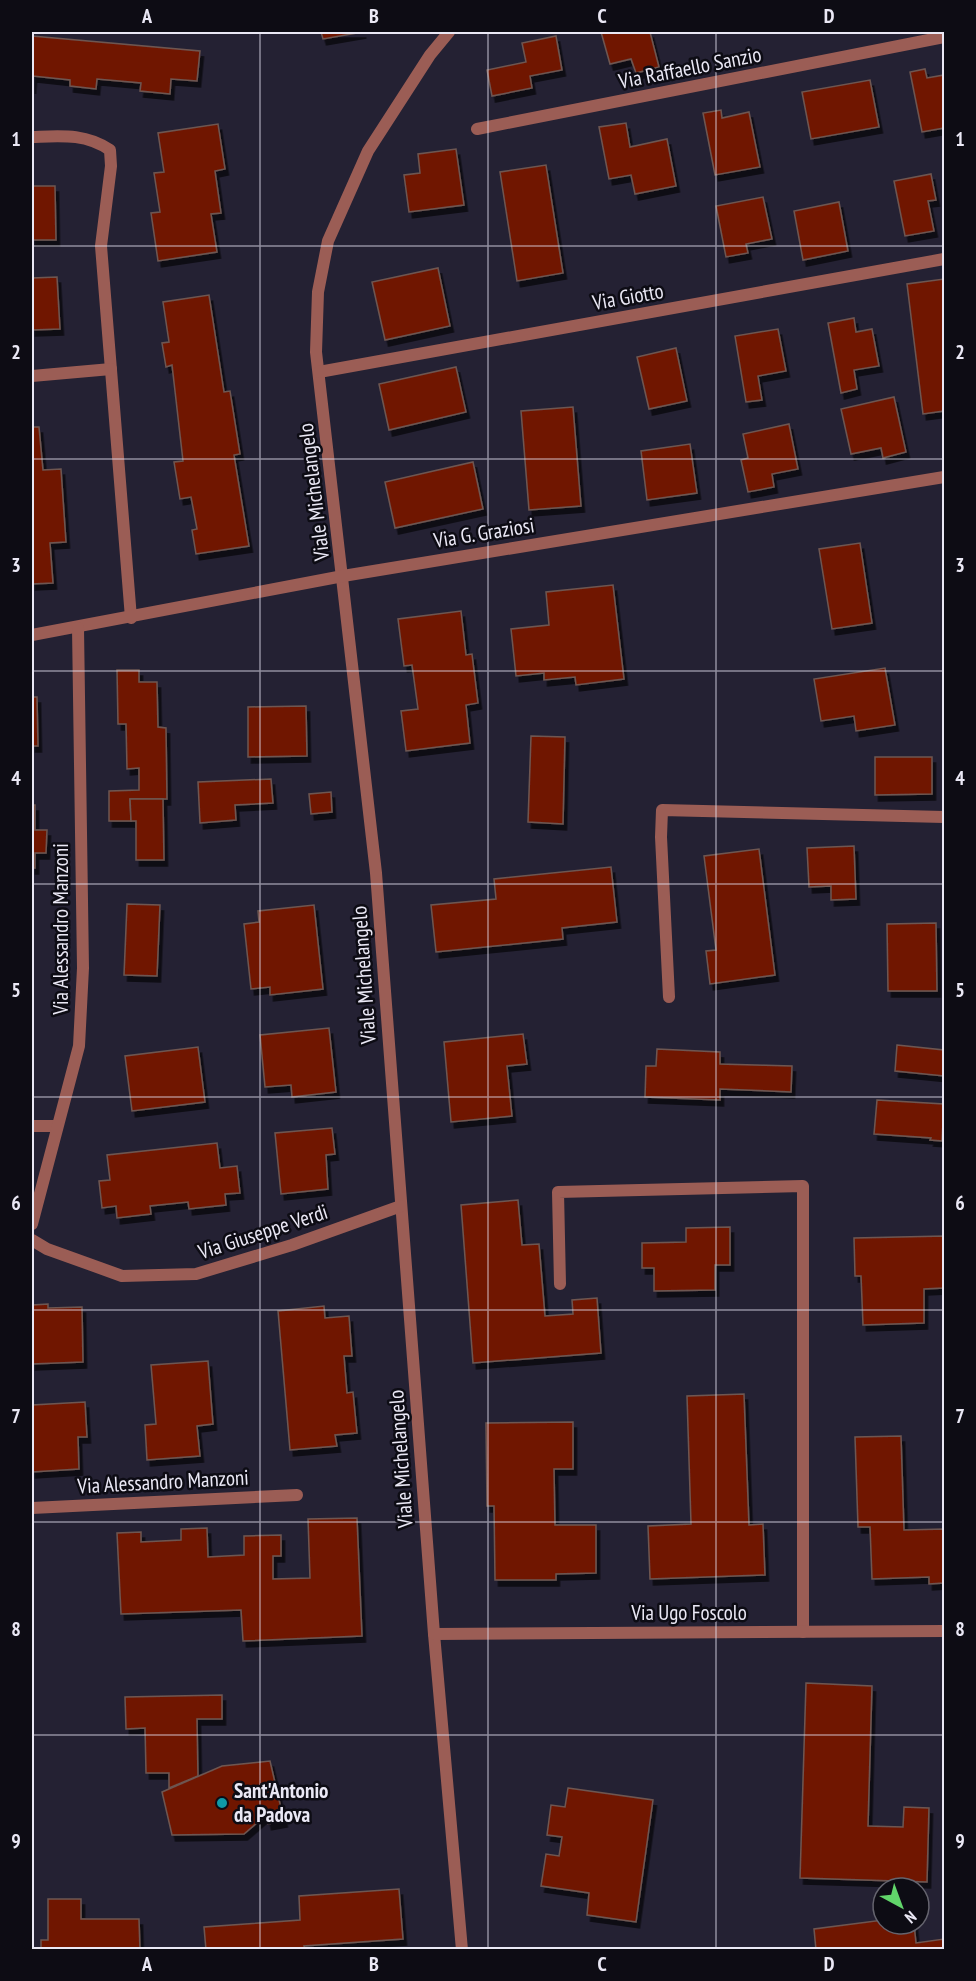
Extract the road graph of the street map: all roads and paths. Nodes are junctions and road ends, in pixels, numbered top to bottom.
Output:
1 (449, 32) edge
2 (945, 37) edge
3 (477, 129) dead end
4 (32, 137) edge
5 (945, 259) edge
6 (111, 369) junction
7 (319, 372) junction
8 (32, 376) edge
9 (945, 477) edge
10 (343, 576) junction
11 (131, 618) junction
12 (78, 628) junction
13 (32, 635) edge
14 (945, 817) edge
15 (669, 997) dead end
16 (32, 1126) edge
17 (56, 1126) junction
18 (401, 1206) junction
19 (32, 1224) edge
20 (32, 1240) edge
21 (560, 1284) dead end
22 (297, 1495) dead end
23 (32, 1508) edge
24 (945, 1630) edge
25 (803, 1632) junction
26 (434, 1634) junction
27 (462, 1950) edge

1 - 7 street, Viale Michelangelo
2 - 3 street, Via Raffaello Sanzio
4 - 6 street
5 - 7 street, Via Giotto
6 - 8 street
6 - 11 street
7 - 10 street, Viale Michelangelo
9 - 10 street, Via G. Graziosi
10 - 11 street, Via G. Graziosi
10 - 18 street, Viale Michelangelo
11 - 12 street, Via G. Graziosi
12 - 13 street, Via G. Graziosi
12 - 17 street, Via Alessandro Manzoni
14 - 15 street
16 - 17 street
17 - 19 street, Via Alessandro Manzoni
18 - 20 street, Via Giuseppe Verdi
18 - 26 street, Viale Michelangelo
21 - 25 street
22 - 23 street, Via Alessandro Manzoni
24 - 25 street, Via Ugo Foscolo
25 - 26 street, Via Ugo Foscolo
26 - 27 street, Viale Michelangelo

